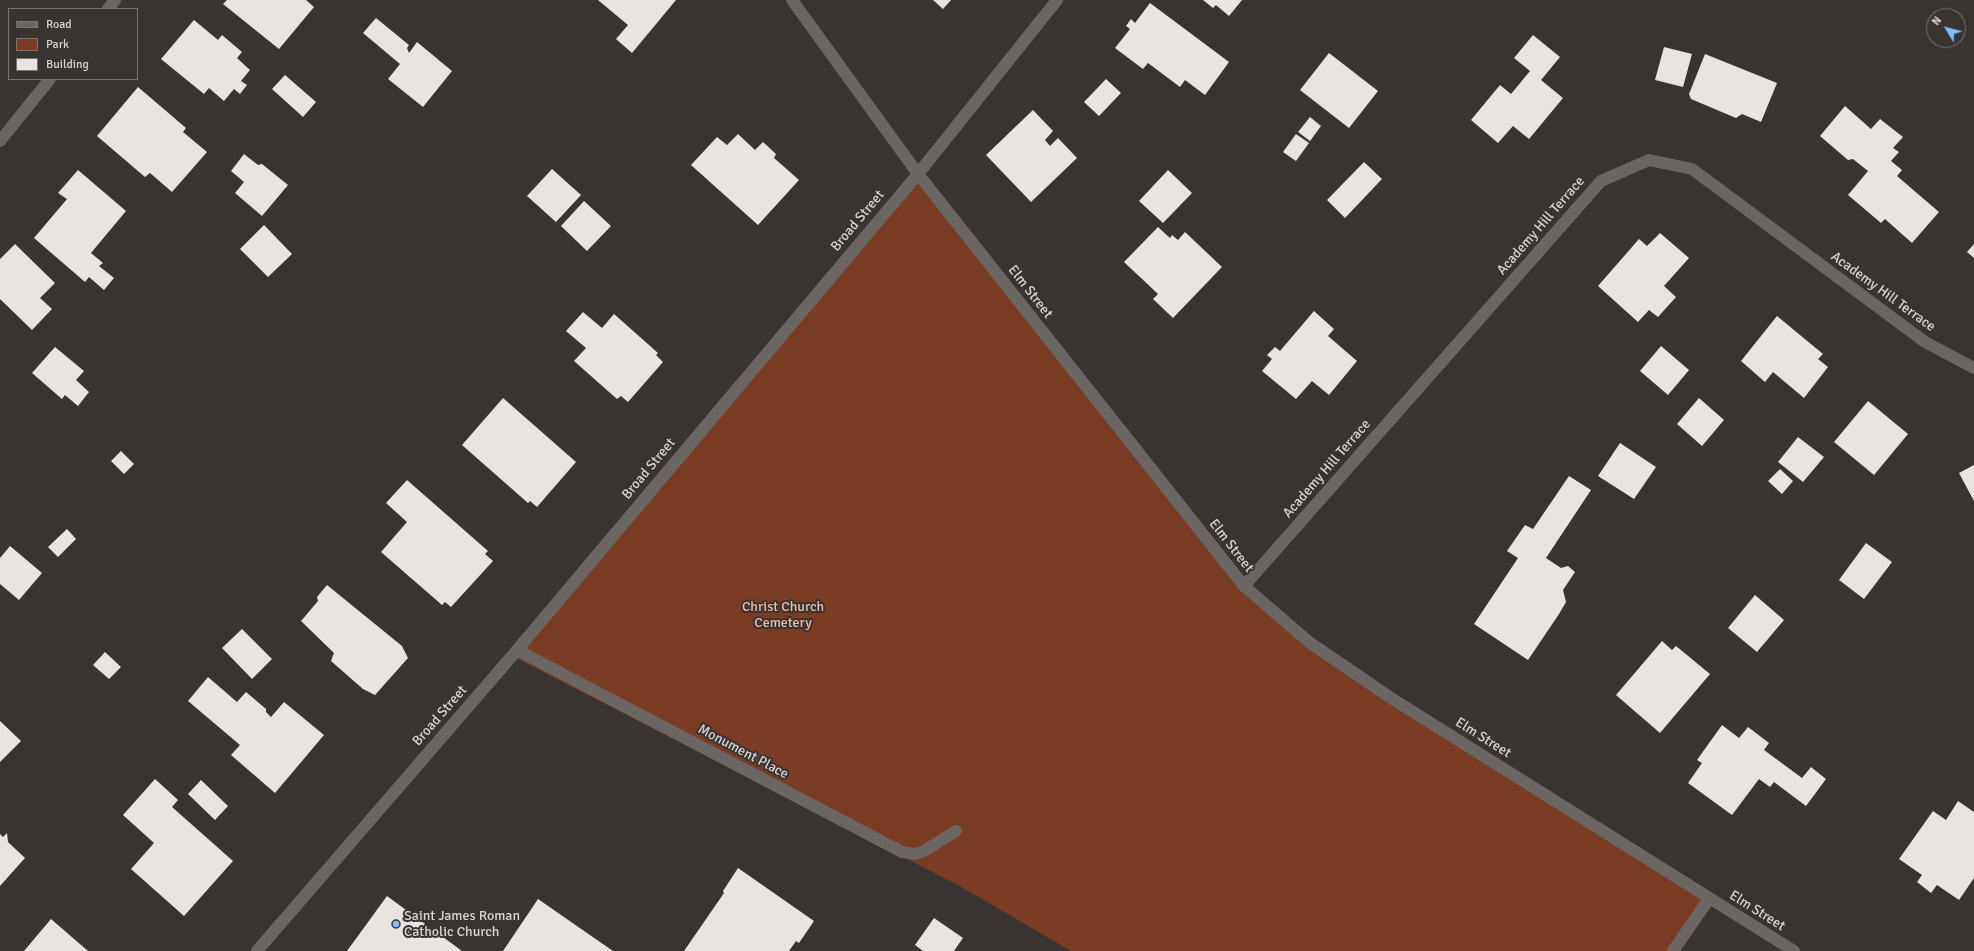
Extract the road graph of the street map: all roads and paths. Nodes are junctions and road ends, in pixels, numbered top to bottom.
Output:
1 (115, 0) edge
2 (792, 0) edge
3 (1057, 0) edge
4 (109, 8) edge
5 (49, 80) edge
6 (0, 141) edge
7 (918, 174) junction
8 (1974, 368) edge
9 (1244, 586) junction
10 (517, 650) junction
11 (956, 832) dead end
12 (1709, 899) junction
13 (257, 951) edge
14 (1673, 951) edge
15 (1794, 951) edge

1 - 4 street
2 - 7 street, Elm Street
3 - 7 street, Broad Street
5 - 6 street
7 - 9 street, Elm Street
7 - 10 street, Broad Street
8 - 9 street, Academy Hill Terrace
9 - 12 street, Elm Street
10 - 11 street, Monument Place
10 - 13 street, Broad Street
12 - 14 street
12 - 15 street, Elm Street

